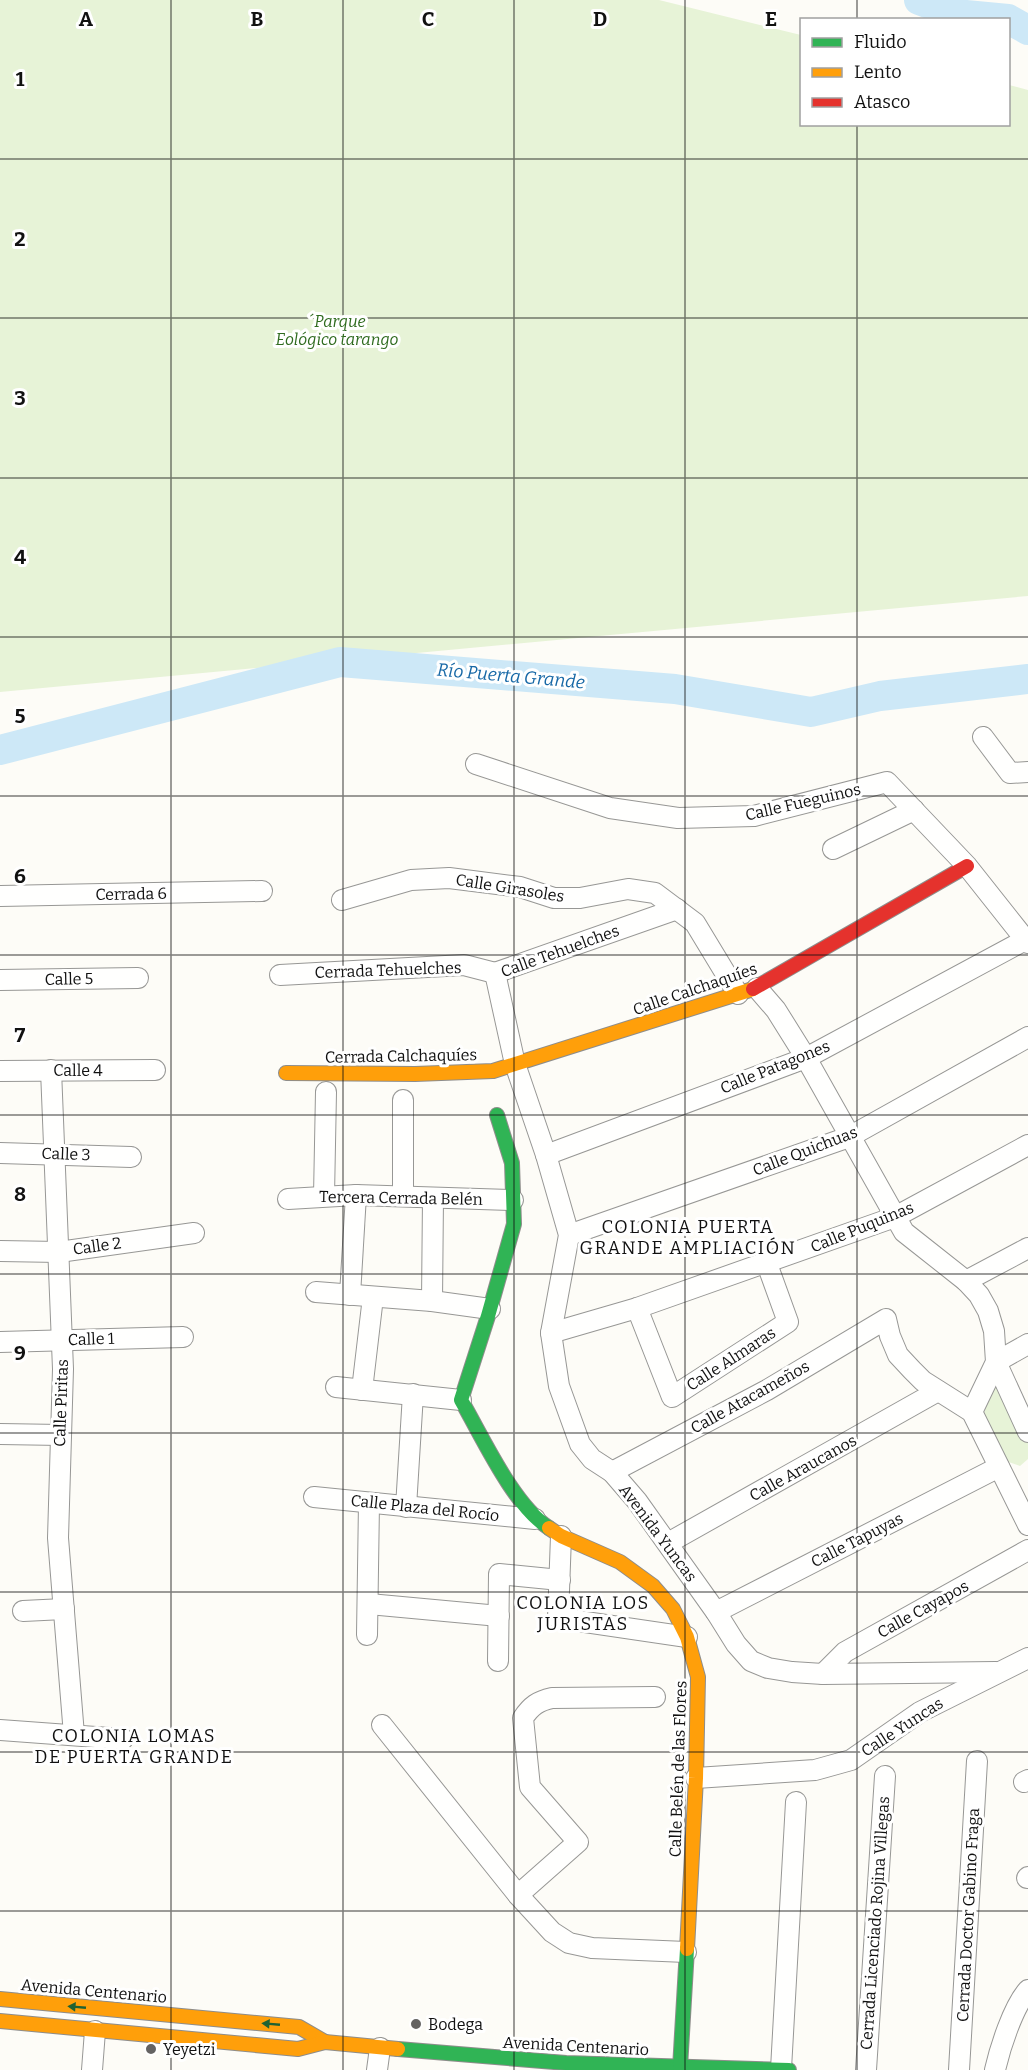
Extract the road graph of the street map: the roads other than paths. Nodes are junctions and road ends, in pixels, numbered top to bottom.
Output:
1 (983, 737) dead end
2 (476, 764) dead end
3 (1028, 772) edge
4 (914, 810) junction
5 (833, 849) dead end
6 (967, 866) junction
7 (262, 891) dead end
8 (0, 896) edge
9 (342, 900) dead end
10 (677, 909) junction
11 (1027, 942) edge
12 (495, 973) junction
13 (280, 975) dead end
14 (138, 978) dead end
15 (0, 980) edge
16 (757, 988) junction
17 (738, 994) junction
18 (1028, 1037) edge
19 (806, 1058) junction
20 (515, 1064) junction
21 (51, 1070) junction
22 (155, 1070) dead end
23 (0, 1071) edge
24 (286, 1073) dead end
25 (327, 1092) dead end
26 (403, 1100) dead end
27 (497, 1115) dead end
28 (849, 1137) junction
29 (1028, 1145) edge
30 (54, 1153) junction
31 (0, 1154) edge
32 (546, 1155) junction
33 (131, 1157) dead end
34 (356, 1195) junction
35 (324, 1196) junction
36 (403, 1197) junction
37 (433, 1198) junction
38 (288, 1199) dead end
39 (513, 1200) junction
40 (895, 1217) junction
41 (194, 1233) dead end
42 (569, 1235) junction
43 (1028, 1248) edge
44 (0, 1251) edge
45 (59, 1252) junction
46 (767, 1264) junction
47 (966, 1281) junction
48 (316, 1292) dead end
49 (350, 1295) junction
50 (373, 1297) junction
51 (432, 1301) junction
52 (638, 1308) junction
53 (490, 1310) junction
54 (551, 1333) junction
55 (183, 1337) dead end
56 (62, 1340) junction
57 (0, 1342) edge
58 (1028, 1344) edge
59 (996, 1362) junction
60 (336, 1387) dead end
61 (363, 1390) junction
62 (938, 1391) junction
63 (413, 1394) junction
64 (461, 1400) junction
65 (972, 1412) junction
66 (1028, 1432) edge
67 (0, 1434) edge
68 (61, 1435) junction
69 (999, 1467) junction
70 (612, 1472) junction
71 (314, 1497) dead end
72 (369, 1503) junction
73 (406, 1507) junction
74 (535, 1520) junction
75 (1028, 1525) edge
76 (561, 1536) junction
77 (668, 1543) junction
78 (1028, 1550) edge
79 (560, 1580) junction
80 (369, 1604) junction
81 (64, 1609) junction
82 (23, 1611) dead end
83 (716, 1612) junction
84 (499, 1616) junction
85 (367, 1635) dead end
86 (687, 1637) junction
87 (1028, 1658) edge
88 (498, 1661) dead end
89 (996, 1672) junction
90 (823, 1674) junction
91 (656, 1698) dead end
92 (382, 1725) dead end
93 (0, 1730) edge
94 (74, 1735) junction
95 (123, 1739) dead end
96 (977, 1761) dead end
97 (885, 1776) dead end
98 (696, 1778) junction
99 (796, 1802) dead end
100 (518, 1895) junction
101 (686, 1952) junction
102 (1028, 1990) edge
103 (0, 1999) edge
104 (0, 2021) edge
105 (95, 2031) junction
106 (325, 2042) junction
107 (380, 2048) junction
108 (471, 2063) edge
109 (566, 2066) edge
110 (680, 2068) junction
111 (781, 2069) edge
112 (92, 2070) edge
113 (377, 2070) edge
114 (789, 2070) edge
115 (866, 2070) edge
116 (959, 2070) edge
117 (995, 2070) edge

1 - 3 street
2 - 4 street, Calle Fueguinos
4 - 5 street
4 - 6 street, Calle Fueguinos
6 - 11 street, Calle Fueguinos
6 - 16 street, Calle Calchaquíes
7 - 8 street, Cerrada 6
9 - 10 street, Calle Girasoles
10 - 12 street, Calle Tehuelches
10 - 17 street, Calle Girasoles
11 - 19 street, Calle Patagones
12 - 13 street, Cerrada Tehuelches
12 - 20 street, Calle Tehuelches
14 - 15 street, Calle 5
16 - 17 street, Calle Calchaquíes
16 - 19 street
17 - 20 street, Calle Calchaquíes
18 - 28 street, Calle Quichuas
19 - 28 street
19 - 32 street, Calle Patagones
20 - 24 street, Cerrada Calchaquíes
20 - 32 street, Avenida Yuncas
21 - 22 street, Calle 4
21 - 23 street, Calle 4
21 - 30 street, Calle Piritas
25 - 35 street
26 - 36 street
27 - 39 street
28 - 40 street
28 - 42 street, Calle Quichuas
29 - 40 street, Calle Puquinas
30 - 31 street, Calle 3
30 - 33 street, Calle 3
30 - 45 street, Calle Piritas
32 - 42 street, Avenida Yuncas
34 - 35 street, Tercera Cerrada Belén
34 - 36 street, Tercera Cerrada Belén
34 - 49 street
35 - 38 street, Tercera Cerrada Belén
36 - 37 street, Tercera Cerrada Belén
37 - 39 street, Tercera Cerrada Belén
37 - 51 street
39 - 53 street
40 - 46 street, Calle Puquinas
40 - 47 street
41 - 45 street, Calle 2
42 - 54 street, Avenida Yuncas
43 - 47 street
44 - 45 street, Calle 2
45 - 56 street, Calle Piritas
46 - 52 street, Calle Puquinas
46 - 52 street, Calle Almaras
47 - 59 street
48 - 49 street
49 - 50 street
50 - 51 street
50 - 61 street
51 - 53 street
52 - 54 street, Calle Puquinas
53 - 64 street
54 - 70 street, Avenida Yuncas
55 - 56 street, Calle 1
56 - 57 street, Calle 1
56 - 68 street, Calle Piritas
58 - 59 street
59 - 65 street
59 - 66 street
60 - 61 street
61 - 63 street
62 - 65 street
62 - 70 street, Calle Atacameños
62 - 77 street, Calle Araucanos
63 - 64 street
63 - 73 street
64 - 74 street, Calle Belén de las Flores
65 - 69 street
67 - 68 street
68 - 81 street, Calle Piritas
69 - 75 street
69 - 83 street, Calle Tapuyas
70 - 77 street, Avenida Yuncas
71 - 72 street, Calle Plaza del Rocío
72 - 73 street, Calle Plaza del Rocío
72 - 80 street
73 - 74 street, Calle Plaza del Rocío
74 - 76 street, Calle Belén de las Flores
76 - 79 street
76 - 86 street, Calle Belén de las Flores
77 - 83 street, Avenida Yuncas
78 - 90 street, Calle Cayapos
79 - 84 street
79 - 86 street
80 - 84 street
80 - 85 street
81 - 82 street
81 - 94 street, Calle Piritas
83 - 90 street, Avenida Yuncas
84 - 88 street
86 - 98 street, Calle Belén de las Flores
87 - 89 street, Calle Yuncas
89 - 90 street, Avenida Yuncas
89 - 98 street, Calle Yuncas
91 - 100 street
92 - 100 street
93 - 94 street
94 - 95 street
96 - 116 street, Cerrada Doctor Gabino Fraga
97 - 115 street, Cerrada Licenciado Rojina Villegas
98 - 101 street, Calle Belén de las Flores
99 - 111 street
100 - 101 street
101 - 110 street, Calle Belén de las Flores
102 - 117 street
106 -> 103 street, Avenida Centenario
104 - 105 street, Avenida Centenario
105 - 106 street, Avenida Centenario
105 - 112 street
106 - 107 street, Avenida Centenario
107 - 108 street, Avenida Centenario
107 - 113 street
108 - 109 street, Avenida Centenario
109 - 110 street, Avenida Centenario
110 - 111 street, Avenida Centenario
111 - 114 street, Avenida Centenario

